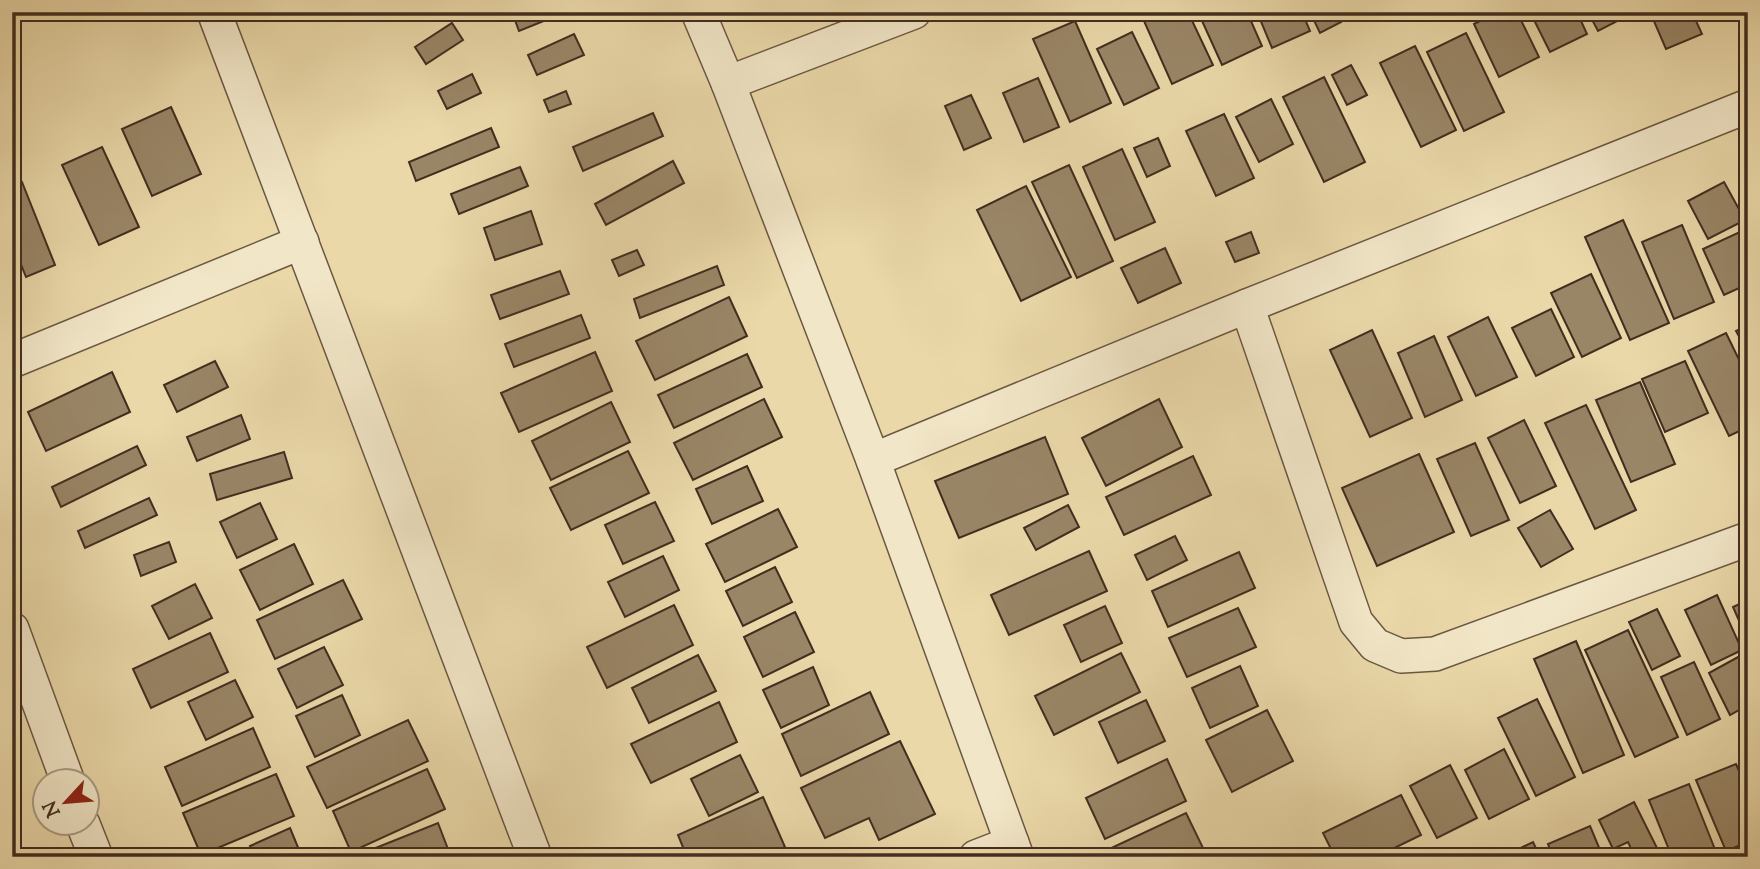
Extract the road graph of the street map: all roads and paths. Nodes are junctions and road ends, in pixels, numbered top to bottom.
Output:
1 (214, 12) edge
2 (698, 12) edge
3 (914, 12) edge
4 (728, 83) junction
5 (1748, 106) edge
6 (302, 242) junction
7 (1247, 306) junction
8 (12, 361) edge
9 (873, 460) junction
10 (1748, 539) edge
11 (12, 629) edge
12 (63, 768) edge
13 (89, 838) edge
14 (1015, 850) edge
15 (96, 857) edge
16 (535, 857) edge
17 (976, 857) edge

1 - 6 street
2 - 4 street
3 - 4 street
4 - 9 street
5 - 7 street
6 - 8 street
6 - 16 street
7 - 9 street
7 - 10 street
9 - 14 street
11 - 12 street
13 - 15 street
14 - 17 street

